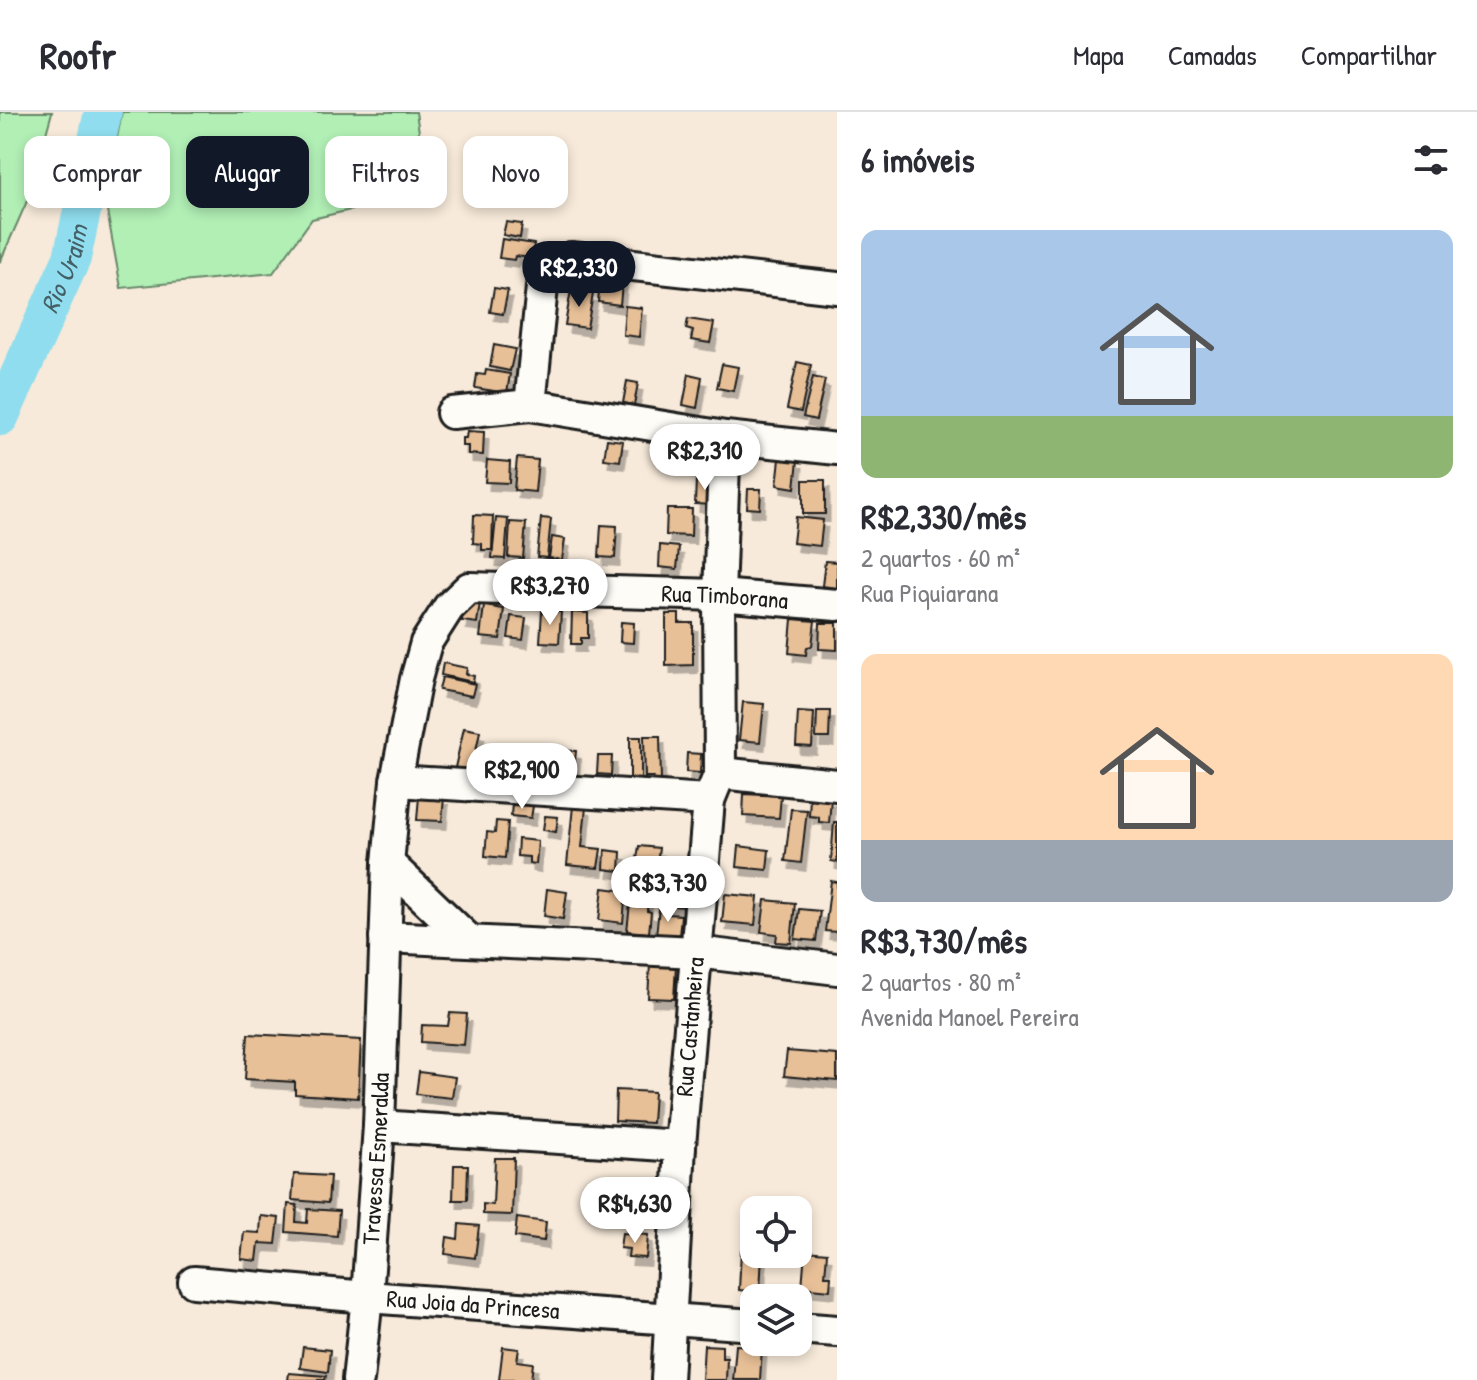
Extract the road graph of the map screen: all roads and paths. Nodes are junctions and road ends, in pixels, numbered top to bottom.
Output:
1 (837, 288) edge
2 (530, 405) junction
3 (452, 413) dead end
4 (725, 437) junction
5 (837, 449) edge
6 (469, 588) joint
7 (719, 595) junction
8 (837, 605) edge
9 (396, 781) junction
10 (837, 785) edge
11 (714, 786) junction
12 (388, 863) junction
13 (385, 937) junction
14 (470, 941) junction
15 (696, 952) junction
16 (837, 969) edge
17 (379, 1126) junction
18 (680, 1146) junction
19 (194, 1282) dead end
20 (367, 1297) junction
21 (671, 1318) junction
22 (740, 1324) edge
23 (812, 1329) edge
24 (837, 1331) edge
25 (358, 1380) edge
26 (667, 1380) edge

1 - 2 street
2 - 3 street
2 - 4 street
4 - 5 street
4 - 7 street, Rua Castanheira
6 - 7 street, Rua Timborana
6 - 9 street, Travessa Esmeralda
7 - 8 street, Rua Timborana
7 - 11 street, Rua Castanheira
9 - 11 street
9 - 12 street, Travessa Esmeralda
10 - 11 street
11 - 15 street, Rua Castanheira
12 - 13 street, Travessa Esmeralda
12 - 14 street
13 - 14 street
13 - 17 street, Travessa Esmeralda
14 - 15 street
15 - 16 street
15 - 18 street, Rua Castanheira
17 - 18 street
17 - 20 street, Travessa Esmeralda
18 - 21 street, Rua Castanheira
19 - 20 street, Rua Joia da Princesa
20 - 21 street, Rua Joia da Princesa
20 - 25 street, Travessa Esmeralda
21 - 22 street, Rua Joia da Princesa
21 - 26 street, Rua Castanheira
23 - 24 street

